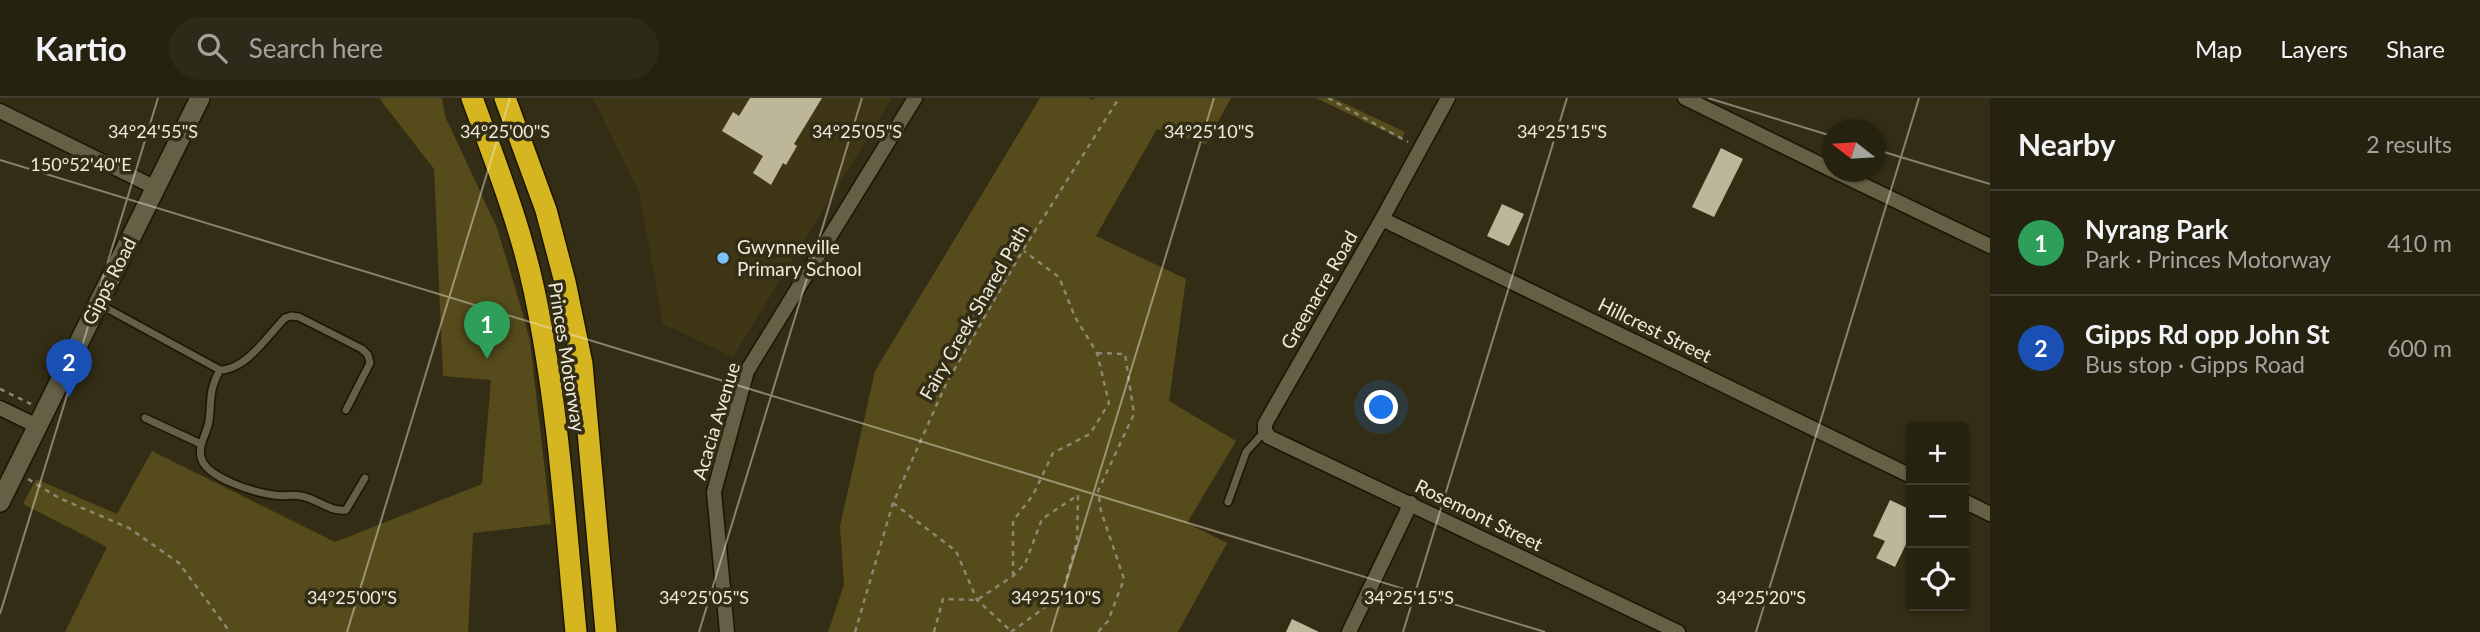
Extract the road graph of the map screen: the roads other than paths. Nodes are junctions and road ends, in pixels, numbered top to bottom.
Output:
1 (201, 98) edge
2 (471, 98) edge
3 (505, 98) edge
4 (915, 98) edge
5 (1448, 98) edge
6 (1685, 98) edge
7 (0, 111) edge
8 (1822, 165) edge
9 (1857, 182) edge
10 (156, 188) junction
11 (1382, 219) junction
12 (1990, 246) edge
13 (98, 304) junction
14 (220, 370) junction
15 (0, 408) edge
16 (346, 410) dead end
17 (41, 418) junction
18 (145, 418) dead end
19 (1265, 431) junction
20 (201, 444) junction
21 (1906, 474) edge
22 (365, 478) dead end
23 (0, 502) edge
24 (1228, 502) dead end
25 (1411, 503) junction
26 (1969, 504) edge
27 (1990, 514) edge
28 (576, 632) edge
29 (606, 632) edge
30 (727, 632) edge
31 (1349, 632) edge
32 (1678, 632) edge

1 - 10 main road, Gipps Road
2 - 28 highway, Princes Motorway
3 - 29 highway, Princes Motorway
4 - 30 street, Acacia Avenue
5 - 11 street, Greenacre Road
6 - 8 street
7 - 10 street
9 - 12 street
10 - 13 main road, Gipps Road
11 - 19 street, Greenacre Road
11 - 21 street, Hillcrest Street
13 - 14 lane
13 - 17 main road, Gipps Road
14 - 16 lane
14 - 20 lane
15 - 17 street
17 - 23 main road, Gipps Road
18 - 20 lane
19 - 24 lane, Greenacre Road
19 - 25 street, Rosemont Street
20 - 22 lane
25 - 31 street
25 - 32 street, Rosemont Street
26 - 27 street

